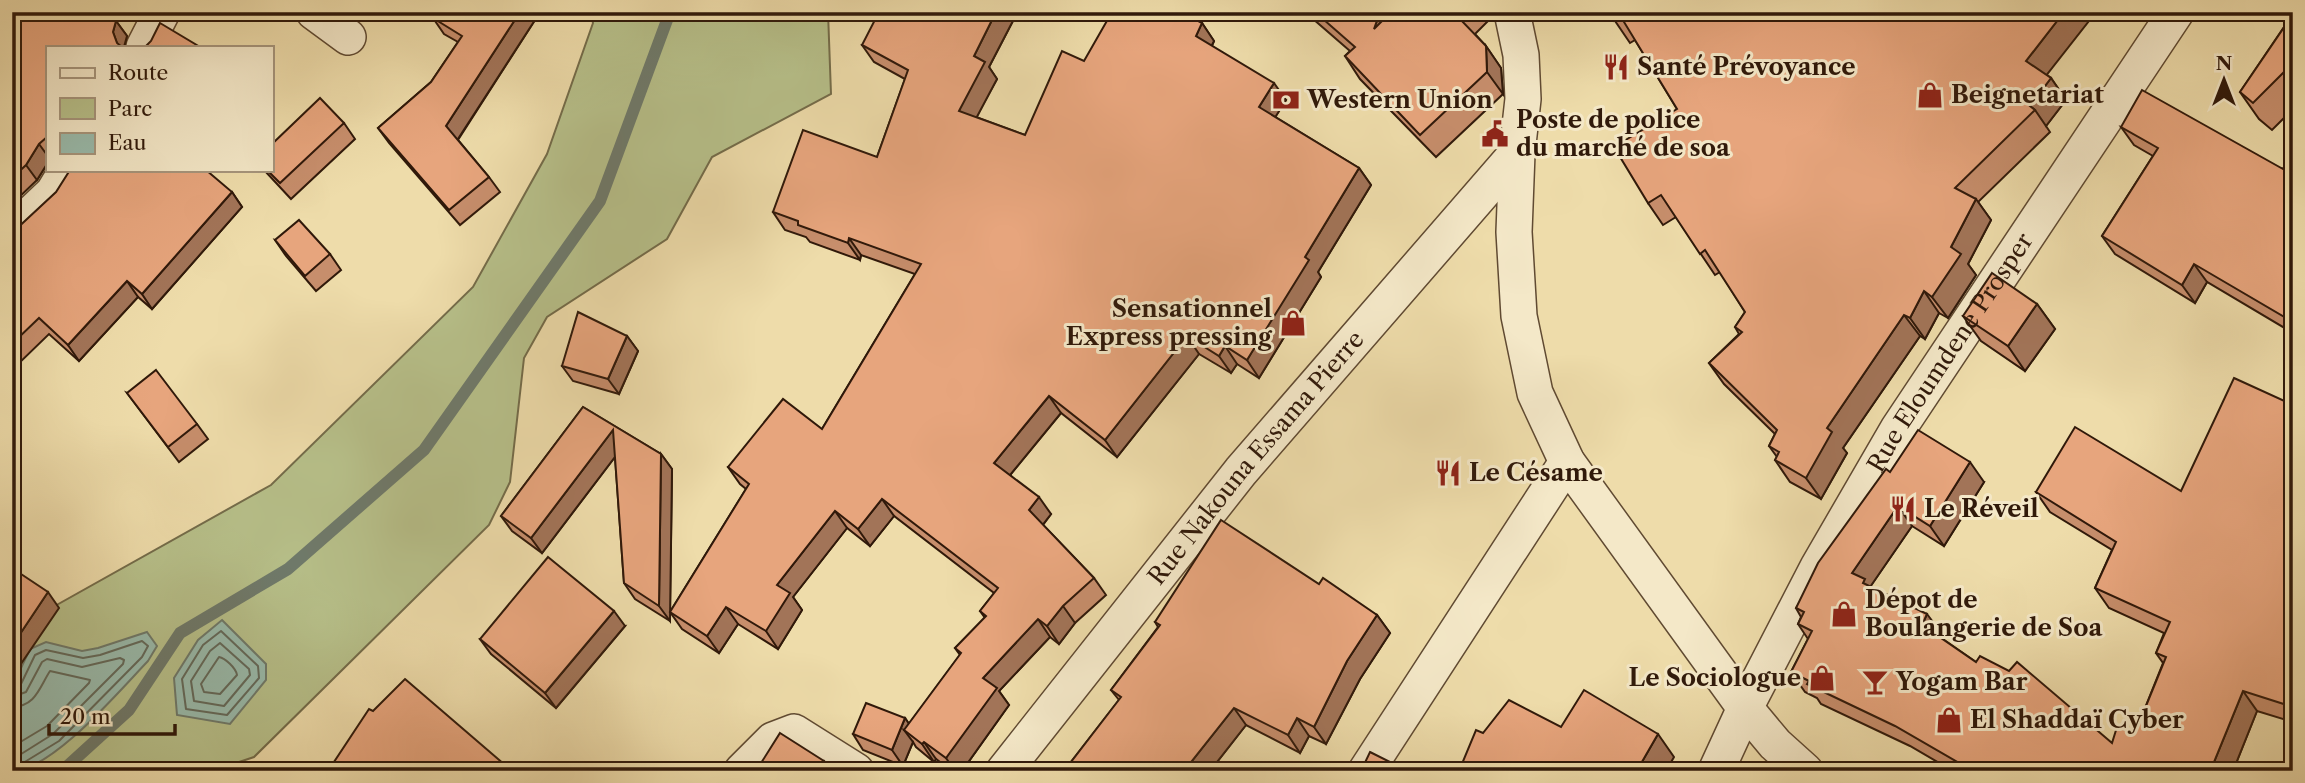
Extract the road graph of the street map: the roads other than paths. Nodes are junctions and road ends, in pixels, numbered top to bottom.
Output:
1 (162, 12) edge
2 (314, 12) edge
3 (1512, 12) edge
4 (2176, 12) edge
5 (348, 37) dead end
6 (145, 46) edge
7 (1517, 153) junction
8 (66, 172) edge
9 (12, 232) edge
10 (1567, 462) junction
11 (1745, 708) junction
12 (742, 771) edge
13 (856, 771) edge
14 (1004, 771) edge
15 (1366, 771) edge
16 (1716, 771) edge
17 (1805, 771) edge

1 - 6 street
2 - 5 street
3 - 7 street
4 - 11 street, Rue Eloumdene Prosper
7 - 10 street
7 - 14 street, Rue Nakouna Essama Pierre
8 - 9 street
10 - 11 street
10 - 15 street
11 - 16 street, Rue Eloumdene Prosper
11 - 17 street
12 - 13 street

